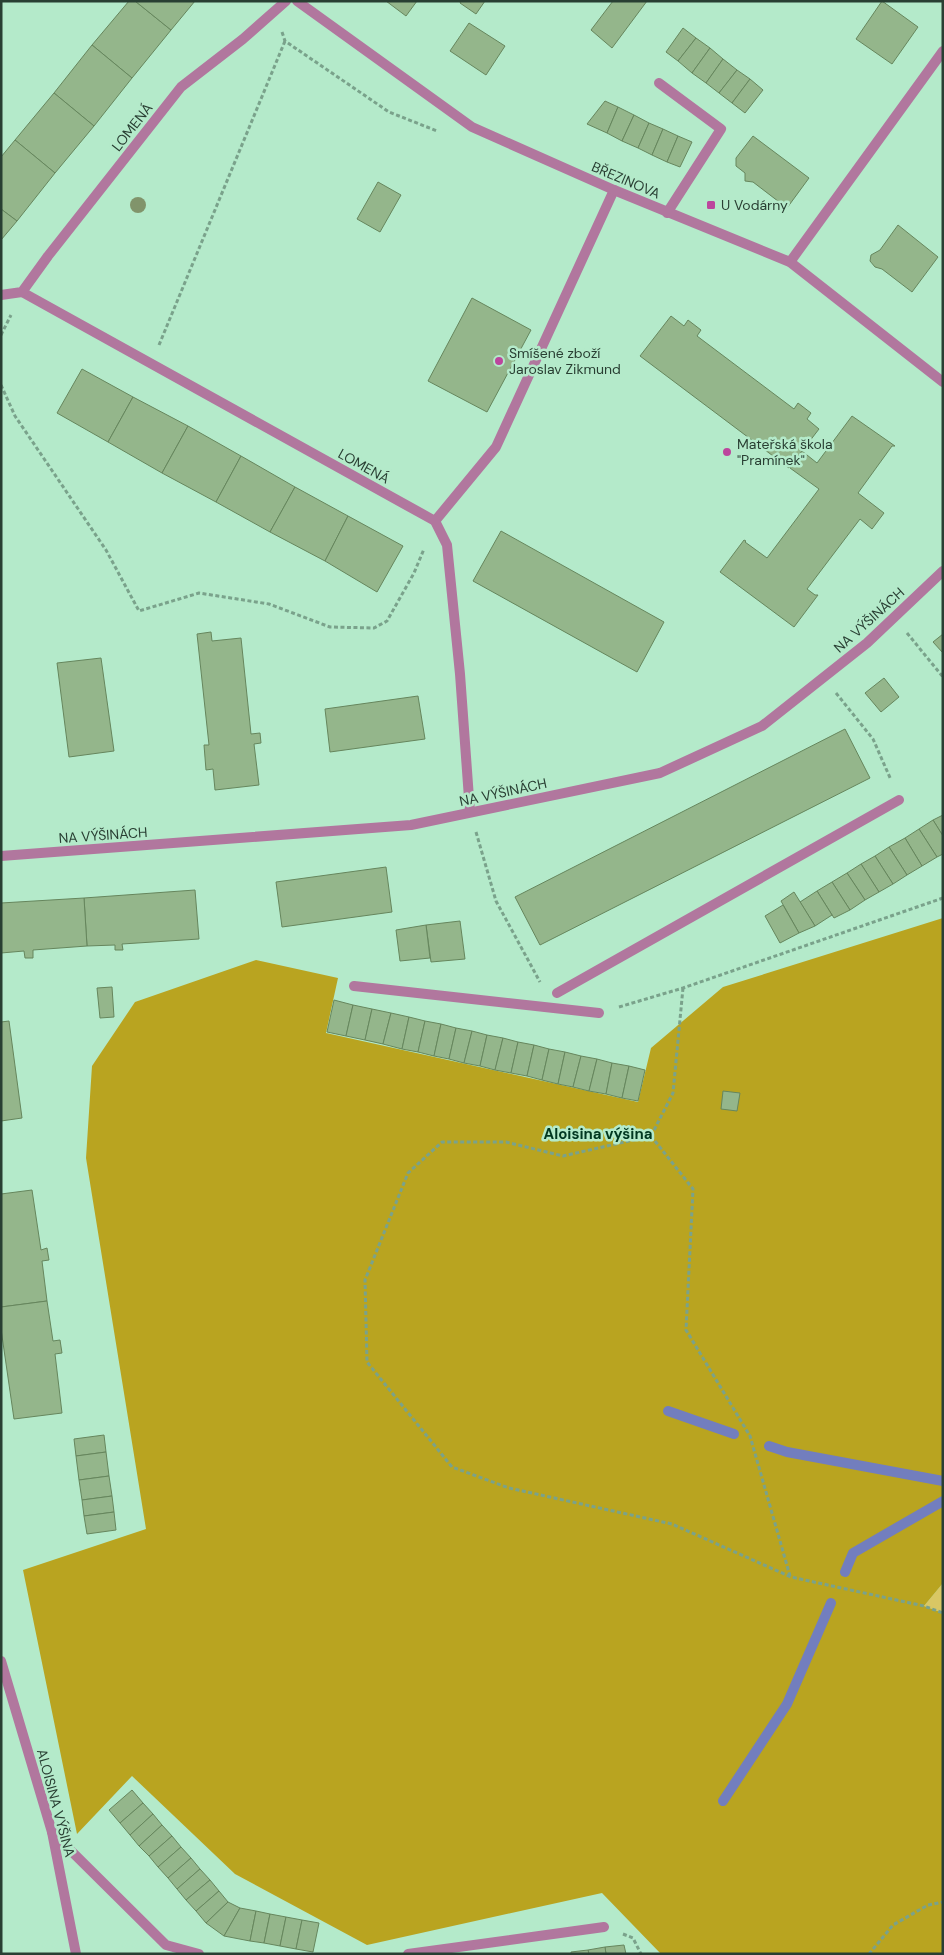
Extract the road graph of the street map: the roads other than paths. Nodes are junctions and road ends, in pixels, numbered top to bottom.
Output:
1 (286, 1) edge
2 (297, 1) edge
3 (943, 51) edge
4 (659, 83) dead end
5 (614, 190) junction
6 (667, 213) junction
7 (790, 262) junction
8 (22, 292) junction
9 (1, 295) edge
10 (943, 382) edge
11 (435, 521) junction
12 (943, 571) edge
13 (899, 800) road end
14 (470, 812) junction
15 (1, 856) edge
16 (354, 986) dead end
17 (557, 993) road end
18 (598, 1013) road end
19 (1, 1661) edge
20 (52, 1832) junction
21 (604, 1927) dead end
22 (76, 1954) edge
23 (199, 1954) edge
24 (408, 1954) edge

1 - 8 street, LOMENÁ
2 - 5 street, BŘEZINOVA
3 - 7 street
4 - 6 street
5 - 6 street, BŘEZINOVA
5 - 11 street
6 - 7 street, BŘEZINOVA
7 - 10 street, BŘEZINOVA
8 - 9 street
8 - 11 street, LOMENÁ
11 - 14 street
12 - 14 street, NA VÝŠINÁCH
13 - 17 street
14 - 15 street, NA VÝŠINÁCH
16 - 18 street
19 - 20 street, ALOISINA VÝŠINA
20 - 22 street, ALOISINA VÝŠINA
20 - 23 street
21 - 24 street

